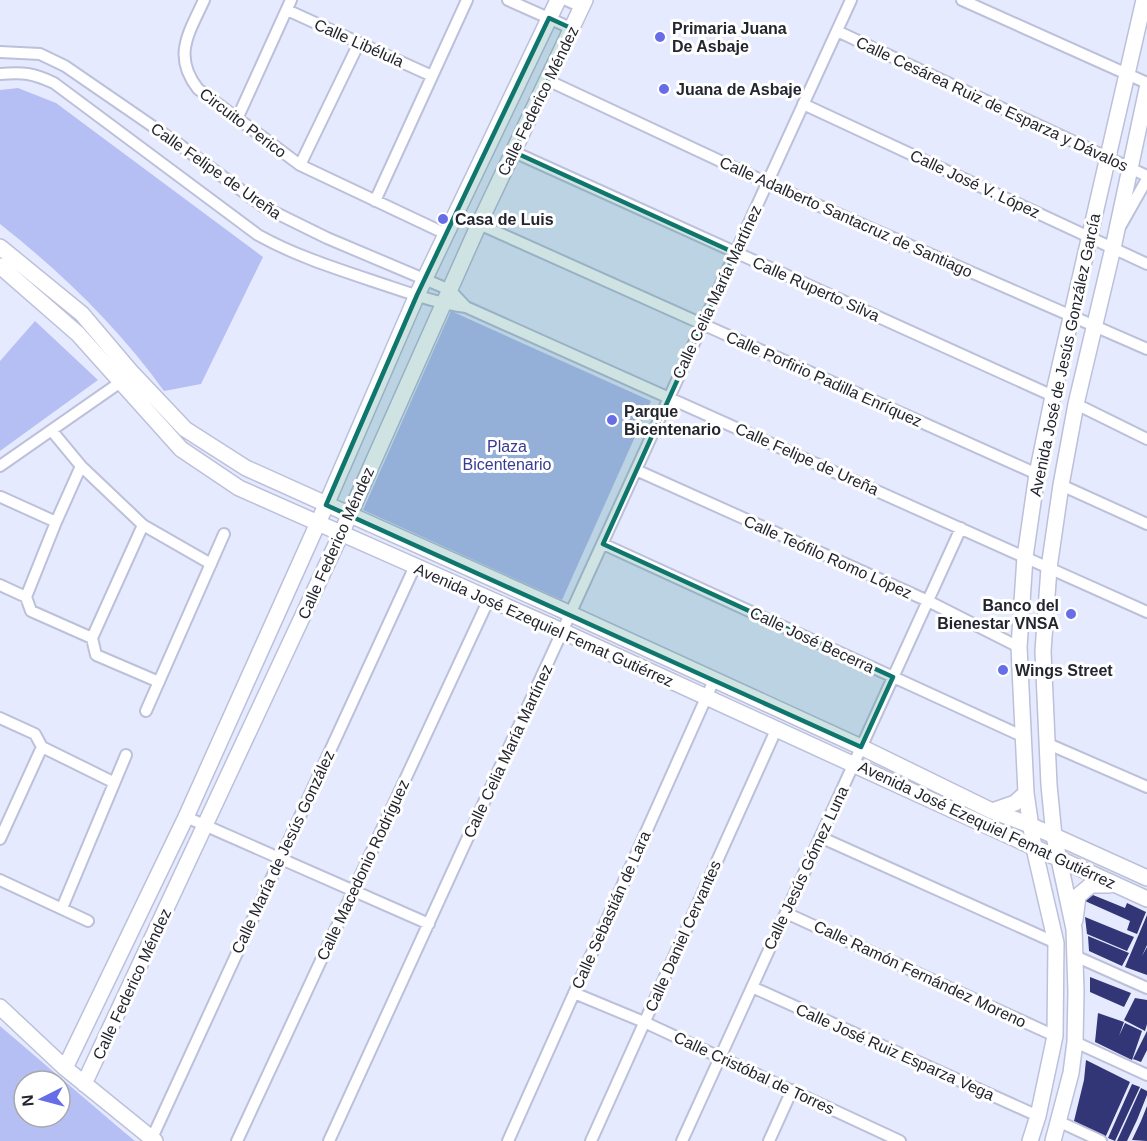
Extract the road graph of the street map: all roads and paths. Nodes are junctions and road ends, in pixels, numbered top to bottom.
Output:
1 (204, 0) edge
2 (508, 0) edge
3 (558, 0) edge
4 (566, 0) edge
5 (851, 0) edge
6 (962, 0) edge
7 (1143, 0) edge
8 (463, 1) edge
9 (584, 4) edge
10 (289, 5) edge
11 (549, 18) junction
12 (573, 29) junction
13 (837, 31) junction
14 (359, 43) junction
15 (0, 52) edge
16 (0, 74) edge
17 (1127, 74) junction
18 (432, 76) junction
19 (548, 80) junction
20 (1147, 83) edge
21 (1147, 89) edge
22 (803, 104) junction
23 (237, 119) junction
24 (514, 152) junction
25 (1107, 158) junction
26 (300, 165) junction
27 (1129, 168) junction
28 (1147, 178) edge
29 (768, 183) junction
30 (375, 201) junction
31 (479, 224) junction
32 (446, 234) junction
33 (1089, 238) junction
34 (1114, 242) junction
35 (0, 247) edge
36 (735, 253) junction
37 (1147, 264) edge
38 (0, 266) edge
39 (424, 280) junction
40 (450, 290) junction
41 (417, 295) junction
42 (443, 304) junction
43 (466, 307) junction
44 (1071, 316) junction
45 (703, 324) junction
46 (1093, 324) junction
47 (1147, 349) edge
48 (126, 378) junction
49 (1053, 396) junction
50 (669, 397) junction
51 (1076, 404) junction
52 (52, 431) junction
53 (1147, 439) edge
54 (0, 466) edge
55 (81, 466) junction
56 (636, 470) junction
57 (1037, 474) junction
58 (1061, 485) junction
59 (1, 497) edge
60 (326, 505) junction
61 (349, 515) junction
62 (56, 522) junction
63 (318, 523) junction
64 (1147, 524) edge
65 (143, 525) junction
66 (961, 528) junction
67 (224, 534) dead end
68 (341, 534) junction
69 (603, 543) junction
70 (1025, 557) junction
71 (211, 564) junction
72 (415, 566) junction
73 (1049, 568) junction
74 (0, 585) edge
75 (26, 597) junction
76 (489, 599) junction
77 (928, 601) junction
78 (1147, 612) edge
79 (571, 614) junction
80 (562, 632) junction
81 (92, 639) junction
82 (1019, 647) junction
83 (893, 677) junction
84 (714, 680) junction
85 (159, 682) junction
86 (706, 698) junction
87 (146, 711) dead end
88 (0, 718) edge
89 (776, 730) junction
90 (1022, 736) junction
91 (1046, 743) junction
92 (42, 747) junction
93 (861, 747) junction
94 (126, 755) dead end
95 (854, 764) junction
96 (113, 782) junction
97 (1147, 787) edge
98 (1026, 793) junction
99 (992, 811) junction
100 (186, 817) junction
101 (1030, 825) junction
102 (206, 826) junction
103 (1054, 836) junction
104 (820, 837) junction
105 (0, 839) edge
106 (1034, 848) junction
107 (280, 859) junction
108 (1058, 860) junction
109 (1147, 878) edge
110 (0, 880) edge
111 (1118, 885) junction
112 (354, 891) junction
113 (1147, 899) edge
114 (62, 908) junction
115 (786, 913) junction
116 (88, 921) dead end
117 (429, 924) junction
118 (1074, 929) junction
119 (1056, 943) junction
120 (1075, 956) junction
121 (752, 987) junction
122 (1147, 988) edge
123 (574, 993) junction
124 (0, 1007) edge
125 (645, 1022) junction
126 (1055, 1036) junction
127 (1075, 1042) junction
128 (720, 1056) junction
129 (65, 1068) junction
130 (1147, 1075) edge
131 (84, 1084) junction
132 (792, 1090) junction
133 (1038, 1116) junction
134 (1060, 1122) junction
135 (153, 1140) edge
136 (237, 1141) edge
137 (329, 1141) edge
138 (508, 1141) edge
139 (591, 1141) edge
140 (682, 1141) edge
141 (769, 1141) edge
142 (900, 1141) edge
143 (1030, 1141) edge
144 (1053, 1141) edge
145 (1101, 1141) edge

1 - 23 street, Circuito Perico
2 - 11 street
3 - 11 street, Calle Federico Méndez
4 - 9 street
5 - 13 street, Calle Celia María Martínez
6 - 17 street
7 - 17 street, Avenida José de Jesús González García
8 - 18 street
9 - 12 street, Calle Federico Méndez
10 - 14 street, Calle Libélula
10 - 23 street
11 - 12 street
11 - 32 street, Calle Federico Méndez
12 - 19 street, Calle Federico Méndez
13 - 22 street, Calle Celia María Martínez
13 - 25 street, Calle Cesárea Ruiz de Esparza y Dávalos
14 - 18 street, Calle Libélula
14 - 26 street
15 - 39 street, Calle Felipe de Ureña
16 - 41 street, Calle Felipe de Ureña
17 - 20 street
17 - 25 street, Avenida José de Jesús González García
18 - 30 street
19 - 24 street, Calle Federico Méndez
19 - 29 street, Calle Adalberto Santacruz de Santiago
21 - 27 street, Avenida José de Jesús González García
22 - 29 street, Calle Celia María Martínez
22 - 33 street, Calle José V. López
23 - 26 street, Circuito Perico
24 - 31 street, Calle Federico Méndez
24 - 36 street, Calle Ruperto Silva
25 - 27 street, Calle Cesárea Ruiz de Esparza y Dávalos
25 - 33 street, Avenida José de Jesús González García
26 - 30 street, Circuito Perico
27 - 28 street, Calle Cesárea Ruiz de Esparza y Dávalos
27 - 34 street, Avenida José de Jesús González García
28 - 34 street
29 - 36 street, Calle Celia María Martínez
29 - 44 street, Calle Adalberto Santacruz de Santiago
30 - 32 street, Circuito Perico
31 - 40 street, Calle Federico Méndez
31 - 45 street, Calle Porfirio Padilla Enríquez
32 - 39 street, Calle Federico Méndez
33 - 34 street, Calle José V. López
33 - 44 street, Avenida José de Jesús González García
34 - 37 street, Calle José V. López
34 - 46 street, Avenida José de Jesús González García
35 - 48 street, Avenida José Ezequiel Femat Gutiérrez
36 - 45 street, Calle Celia María Martínez
36 - 49 street, Calle Ruperto Silva
38 - 48 street, Avenida José Ezequiel Femat Gutiérrez
39 - 40 street, Calle Felipe de Ureña
39 - 41 street, Calle Federico Méndez
40 - 42 street, Calle Federico Méndez
40 - 43 street, Calle Felipe de Ureña
41 - 42 street, Calle Felipe de Ureña
41 - 60 street, Calle Federico Méndez
42 - 43 street, Calle Felipe de Ureña
42 - 61 street, Calle Federico Méndez
43 - 50 street, Calle Felipe de Ureña
44 - 46 street, Calle Adalberto Santacruz de Santiago
44 - 49 street, Avenida José de Jesús González García
45 - 50 street, Calle Celia María Martínez
45 - 57 street, Calle Porfirio Padilla Enríquez
46 - 47 street, Calle Adalberto Santacruz de Santiago
46 - 51 street, Avenida José de Jesús González García
48 - 52 street
48 - 60 street, Avenida José Ezequiel Femat Gutiérrez
48 - 63 street, Avenida José Ezequiel Femat Gutiérrez
49 - 57 street, Avenida José de Jesús González García
50 - 56 street, Calle Celia María Martínez
50 - 66 street, Calle Felipe de Ureña
51 - 53 street
51 - 58 street, Avenida José de Jesús González García
52 - 54 street
52 - 55 street
55 - 62 street
55 - 65 street
56 - 69 street, Calle Celia María Martínez
56 - 77 street, Calle Teófilo Romo López
57 - 70 street, Avenida José de Jesús González García
58 - 64 street
58 - 73 street, Avenida José de Jesús González García
59 - 62 street
60 - 61 street, Avenida José Ezequiel Femat Gutiérrez
60 - 63 street, Calle Federico Méndez
61 - 68 street, Calle Federico Méndez
61 - 79 street, Avenida José Ezequiel Femat Gutiérrez
62 - 75 street
63 - 68 street, Avenida José Ezequiel Femat Gutiérrez
63 - 100 street, Calle Federico Méndez
65 - 71 street
65 - 81 street
66 - 70 street, Calle Felipe de Ureña
66 - 77 street, Calle Jesús Gómez Luna
67 - 71 street
68 - 72 street, Avenida José Ezequiel Femat Gutiérrez
68 - 102 street, Calle Federico Méndez
69 - 79 street, Calle Celia María Martínez
69 - 83 street, Calle José Becerra
70 - 73 street, Calle Felipe de Ureña
70 - 82 street, Avenida José de Jesús González García
71 - 85 street
72 - 76 street, Avenida José Ezequiel Femat Gutiérrez
72 - 107 street, Calle María de Jesús González
73 - 78 street, Calle Felipe de Ureña
73 - 91 street, Avenida José de Jesús González García
74 - 75 street
75 - 81 street
76 - 80 street, Avenida José Ezequiel Femat Gutiérrez
76 - 112 street, Calle Macedonio Rodríguez
77 - 82 street, Calle Teófilo Romo López
77 - 83 street, Calle Jesús Gómez Luna
79 - 80 street, Calle Celia María Martínez
79 - 84 street, Avenida José Ezequiel Femat Gutiérrez
80 - 86 street, Avenida José Ezequiel Femat Gutiérrez
80 - 117 street, Calle Celia María Martínez
81 - 85 street
82 - 90 street, Avenida José de Jesús González García
83 - 90 street, Calle José Becerra
83 - 93 street, Calle Jesús Gómez Luna
84 - 86 street, Calle Sebastián de Lara
84 - 93 street, Avenida José Ezequiel Femat Gutiérrez
85 - 87 street
86 - 89 street, Avenida José Ezequiel Femat Gutiérrez
86 - 123 street, Calle Sebastián de Lara
88 - 92 street
89 - 95 street, Avenida José Ezequiel Femat Gutiérrez
89 - 125 street, Calle Daniel Cervantes
90 - 98 street, Avenida José de Jesús González García
91 - 97 street
91 - 103 street, Avenida José de Jesús González García
92 - 96 street
92 - 105 street
93 - 95 street, Calle Jesús Gómez Luna
93 - 99 street, Avenida José Ezequiel Femat Gutiérrez
94 - 96 street
95 - 104 street, Calle Jesús Gómez Luna
95 - 106 street, Avenida José Ezequiel Femat Gutiérrez
96 - 114 street
98 - 99 street
98 - 101 street, Avenida José de Jesús González García
99 - 101 street, Avenida José Ezequiel Femat Gutiérrez
100 - 102 street
100 - 129 street, Calle Federico Méndez
101 - 103 street, Avenida José Ezequiel Femat Gutiérrez
101 - 106 street, Avenida José de Jesús González García
102 - 107 street
102 - 131 street, Calle Federico Méndez
103 - 108 street, Avenida José de Jesús González García
103 - 109 street, Avenida José Ezequiel Femat Gutiérrez
104 - 115 street, Calle Jesús Gómez Luna
104 - 119 street
106 - 108 street, Avenida José Ezequiel Femat Gutiérrez
106 - 119 street, Avenida José de Jesús González García
107 - 112 street
107 - 135 street, Calle María de Jesús González
108 - 111 street, Avenida José Ezequiel Femat Gutiérrez
108 - 118 street, Avenida José de Jesús González García
110 - 114 street
111 - 113 street, Avenida José Ezequiel Femat Gutiérrez
111 - 118 street
112 - 117 street
112 - 136 street, Calle Macedonio Rodríguez
114 - 116 street
115 - 121 street, Calle Jesús Gómez Luna
115 - 126 street, Calle Ramón Fernández Moreno
117 - 137 street, Calle Celia María Martínez
118 - 120 street, Avenida José de Jesús González García
119 - 126 street, Avenida José de Jesús González García
120 - 122 street
120 - 127 street, Avenida José de Jesús González García
121 - 128 street, Calle Jesús Gómez Luna
121 - 133 street, Calle José Ruiz Esparza Vega
123 - 125 street, Calle Cristóbal de Torres
123 - 138 street, Calle Sebastián de Lara
124 - 129 street
125 - 128 street, Calle Cristóbal de Torres
125 - 139 street, Calle Daniel Cervantes
126 - 133 street, Avenida José de Jesús González García
127 - 130 street
127 - 134 street, Avenida José de Jesús González García
128 - 132 street, Calle Cristóbal de Torres
128 - 140 street, Calle Jesús Gómez Luna
129 - 131 street
131 - 135 street
132 - 141 street
132 - 142 street, Calle Cristóbal de Torres
133 - 143 street, Avenida José de Jesús González García
134 - 144 street, Avenida José de Jesús González García
134 - 145 street

